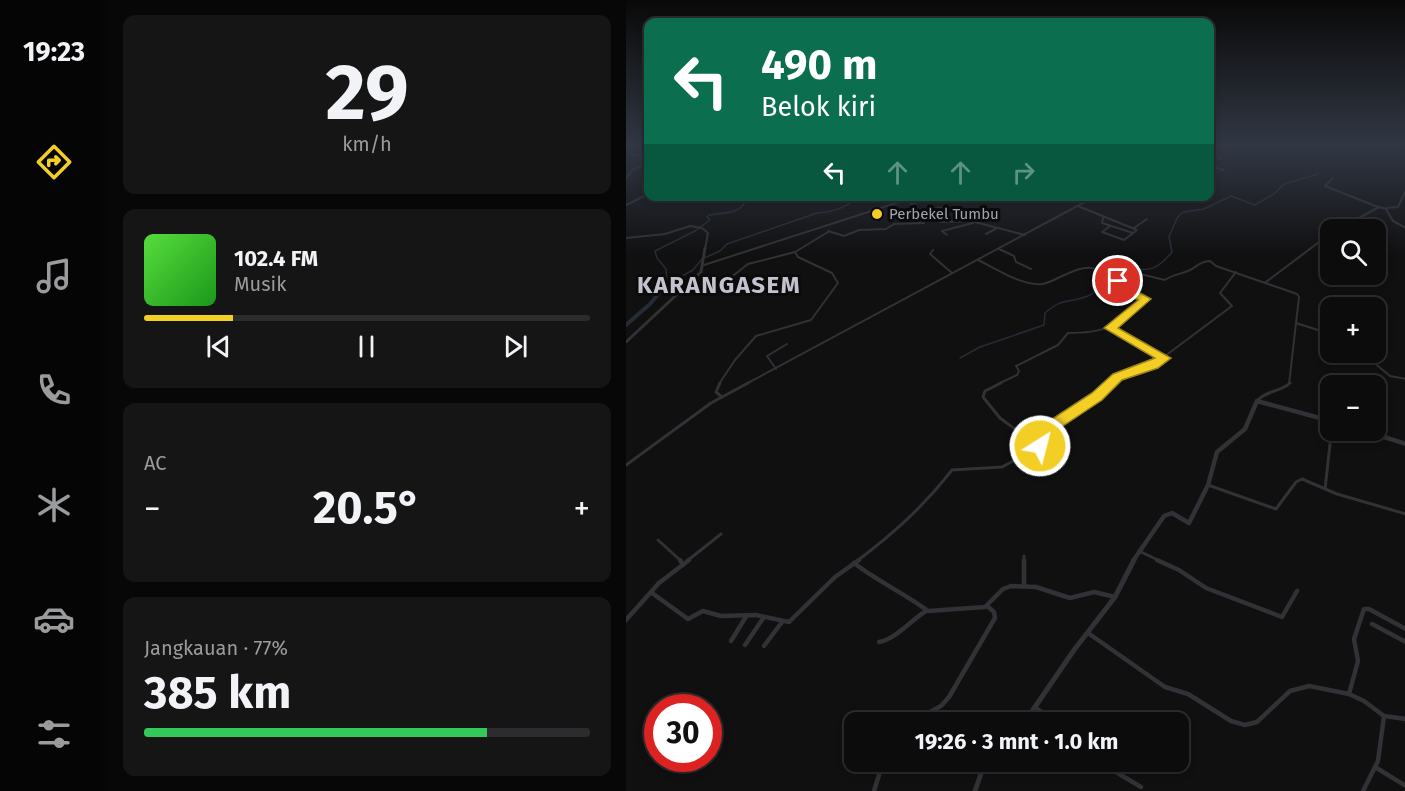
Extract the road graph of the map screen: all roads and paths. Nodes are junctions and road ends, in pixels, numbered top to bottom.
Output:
1 (1327, 182) edge
2 (1406, 190) edge
3 (644, 196) edge
4 (905, 201) edge
5 (909, 201) edge
6 (922, 201) edge
7 (1088, 201) edge
8 (911, 204) junction
9 (626, 205) edge
10 (1078, 206) junction
11 (1378, 207) junction
12 (1385, 208) junction
13 (928, 211) junction
14 (1103, 218) junction
15 (1147, 219) dead end
16 (1357, 219) edge
17 (953, 220) junction
18 (974, 222) junction
19 (923, 223) dead end
20 (1120, 224) junction
21 (1110, 226) junction
22 (822, 227) junction
23 (998, 228) junction
24 (1116, 228) junction
25 (1134, 228) junction
26 (1406, 228) edge
27 (1125, 231) junction
28 (828, 232) junction
29 (986, 234) dead end
30 (1109, 234) junction
31 (1133, 234) junction
32 (947, 235) dead end
33 (1025, 235) junction
34 (1116, 237) junction
35 (626, 238) edge
36 (1320, 241) edge
37 (999, 249) junction
38 (933, 250) dead end
39 (795, 252) junction
40 (978, 260) junction
41 (704, 265) junction
42 (1031, 269) dead end
43 (1236, 272) junction
44 (952, 274) junction
45 (1118, 281) junction
46 (725, 282) dead end
47 (1266, 282) junction
48 (1296, 323) junction
49 (1110, 328) junction
50 (1320, 331) edge
51 (626, 342) edge
52 (787, 344) dead end
53 (1164, 358) junction
54 (1374, 363) edge
55 (776, 369) junction
56 (1406, 379) edge
57 (722, 397) junction
58 (1257, 400) junction
59 (1320, 418) edge
60 (1386, 438) edge
61 (1331, 444) dead end
62 (1406, 444) edge
63 (1039, 447) junction
64 (626, 465) edge
65 (1208, 485) junction
66 (1325, 489) junction
67 (1406, 514) edge
68 (721, 534) dead end
69 (658, 540) dead end
70 (1139, 551) junction
71 (1024, 556) dead end
72 (854, 563) junction
73 (683, 565) junction
74 (1024, 586) junction
75 (1297, 591) dead end
76 (652, 593) junction
77 (1115, 597) junction
78 (987, 606) junction
79 (926, 611) junction
80 (747, 615) junction
81 (764, 617) junction
82 (626, 620) edge
83 (782, 622) junction
84 (1373, 624) dead end
85 (1406, 629) edge
86 (1088, 633) junction
87 (731, 641) dead end
88 (879, 642) dead end
89 (1406, 642) edge
90 (745, 645) dead end
91 (764, 646) dead end
92 (1349, 694) junction
93 (1036, 708) junction
94 (930, 712) edge
95 (1033, 712) edge
96 (1042, 712) edge
97 (1384, 716) junction
98 (1406, 719) edge
99 (1375, 767) junction
100 (880, 772) edge
101 (982, 772) edge
102 (1116, 772) edge
103 (1406, 786) edge
104 (1141, 787) dead end
105 (874, 791) edge
106 (975, 791) edge
107 (1363, 791) edge

1 - 11 street
2 - 12 street
3 - 9 street
4 - 22 street
5 - 8 street
6 - 8 street
7 - 10 street
8 - 13 street
10 - 14 street
10 - 33 street
11 - 12 street
11 - 16 street
12 - 26 street
13 - 17 street
13 - 17 street
14 - 20 street
14 - 21 street
15 - 25 street
17 - 18 street
18 - 23 street
18 - 32 street
19 - 28 street
20 - 24 street
20 - 25 street
21 - 24 street
21 - 30 street
22 - 28 street
22 - 41 street
23 - 29 street
23 - 33 street
24 - 27 street
24 - 30 street
25 - 31 street
27 - 31 street
27 - 34 street
28 - 39 street
30 - 34 street
31 - 34 street
33 - 37 street
35 - 41 street
36 - 47 street
37 - 40 street
37 - 42 street
38 - 44 street
39 - 46 street
39 - 57 street
40 - 44 street
40 - 45 street
41 - 51 street
43 - 45 street
43 - 47 street
43 - 53 street
44 - 55 street
45 - 49 street
47 - 48 street
48 - 50 street
48 - 58 street
49 - 53 street
49 - 63 street
52 - 55 street
53 - 63 street
54 - 56 street
55 - 57 street
57 - 64 street
58 - 59 street
58 - 65 street
60 - 62 street
61 - 66 street
63 - 72 street
65 - 66 street
65 - 70 street
66 - 67 street
68 - 73 street
69 - 73 street
70 - 75 street
70 - 77 street
71 - 74 street
72 - 79 street
72 - 83 street
73 - 76 street
74 - 77 street
74 - 78 street
76 - 80 street
76 - 82 street
77 - 86 street
78 - 79 street
78 - 94 street
79 - 88 street
80 - 81 street
80 - 87 street
81 - 83 street
81 - 90 street
83 - 91 street
84 - 89 street
85 - 92 street
86 - 92 street
86 - 93 street
92 - 97 street
93 - 95 street
93 - 96 street
97 - 98 street
97 - 99 street
99 - 103 street
99 - 107 street
100 - 105 street
101 - 106 street
102 - 104 street

